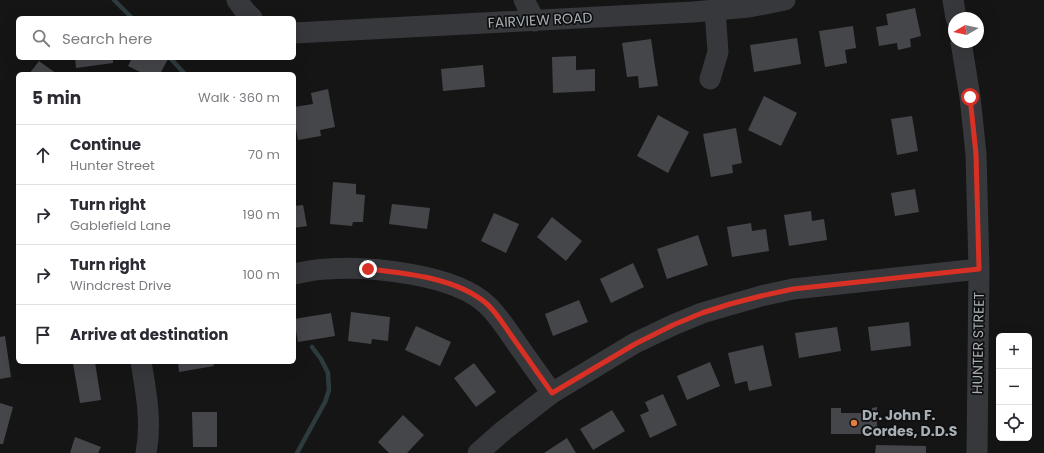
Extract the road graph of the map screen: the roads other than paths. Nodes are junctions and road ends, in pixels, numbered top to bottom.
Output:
1 (237, 0) edge
2 (524, 0) edge
3 (785, 0) edge
4 (953, 0) edge
5 (715, 10) junction
6 (955, 12) edge
7 (250, 16) edge
8 (535, 21) junction
9 (296, 33) edge
10 (962, 48) edge
11 (710, 79) dead end
12 (979, 269) junction
13 (296, 274) edge
14 (141, 364) edge
15 (552, 393) junction
16 (146, 453) edge
17 (478, 453) edge
18 (977, 453) edge

1 - 7 street
2 - 8 street
3 - 5 street, FAIRVIEW ROAD
4 - 6 street
5 - 8 street, FAIRVIEW ROAD
5 - 11 street
8 - 9 street, FAIRVIEW ROAD
10 - 12 street, HUNTER STREET
12 - 15 street
12 - 18 street, HUNTER STREET
13 - 15 street
14 - 16 street
15 - 17 street

